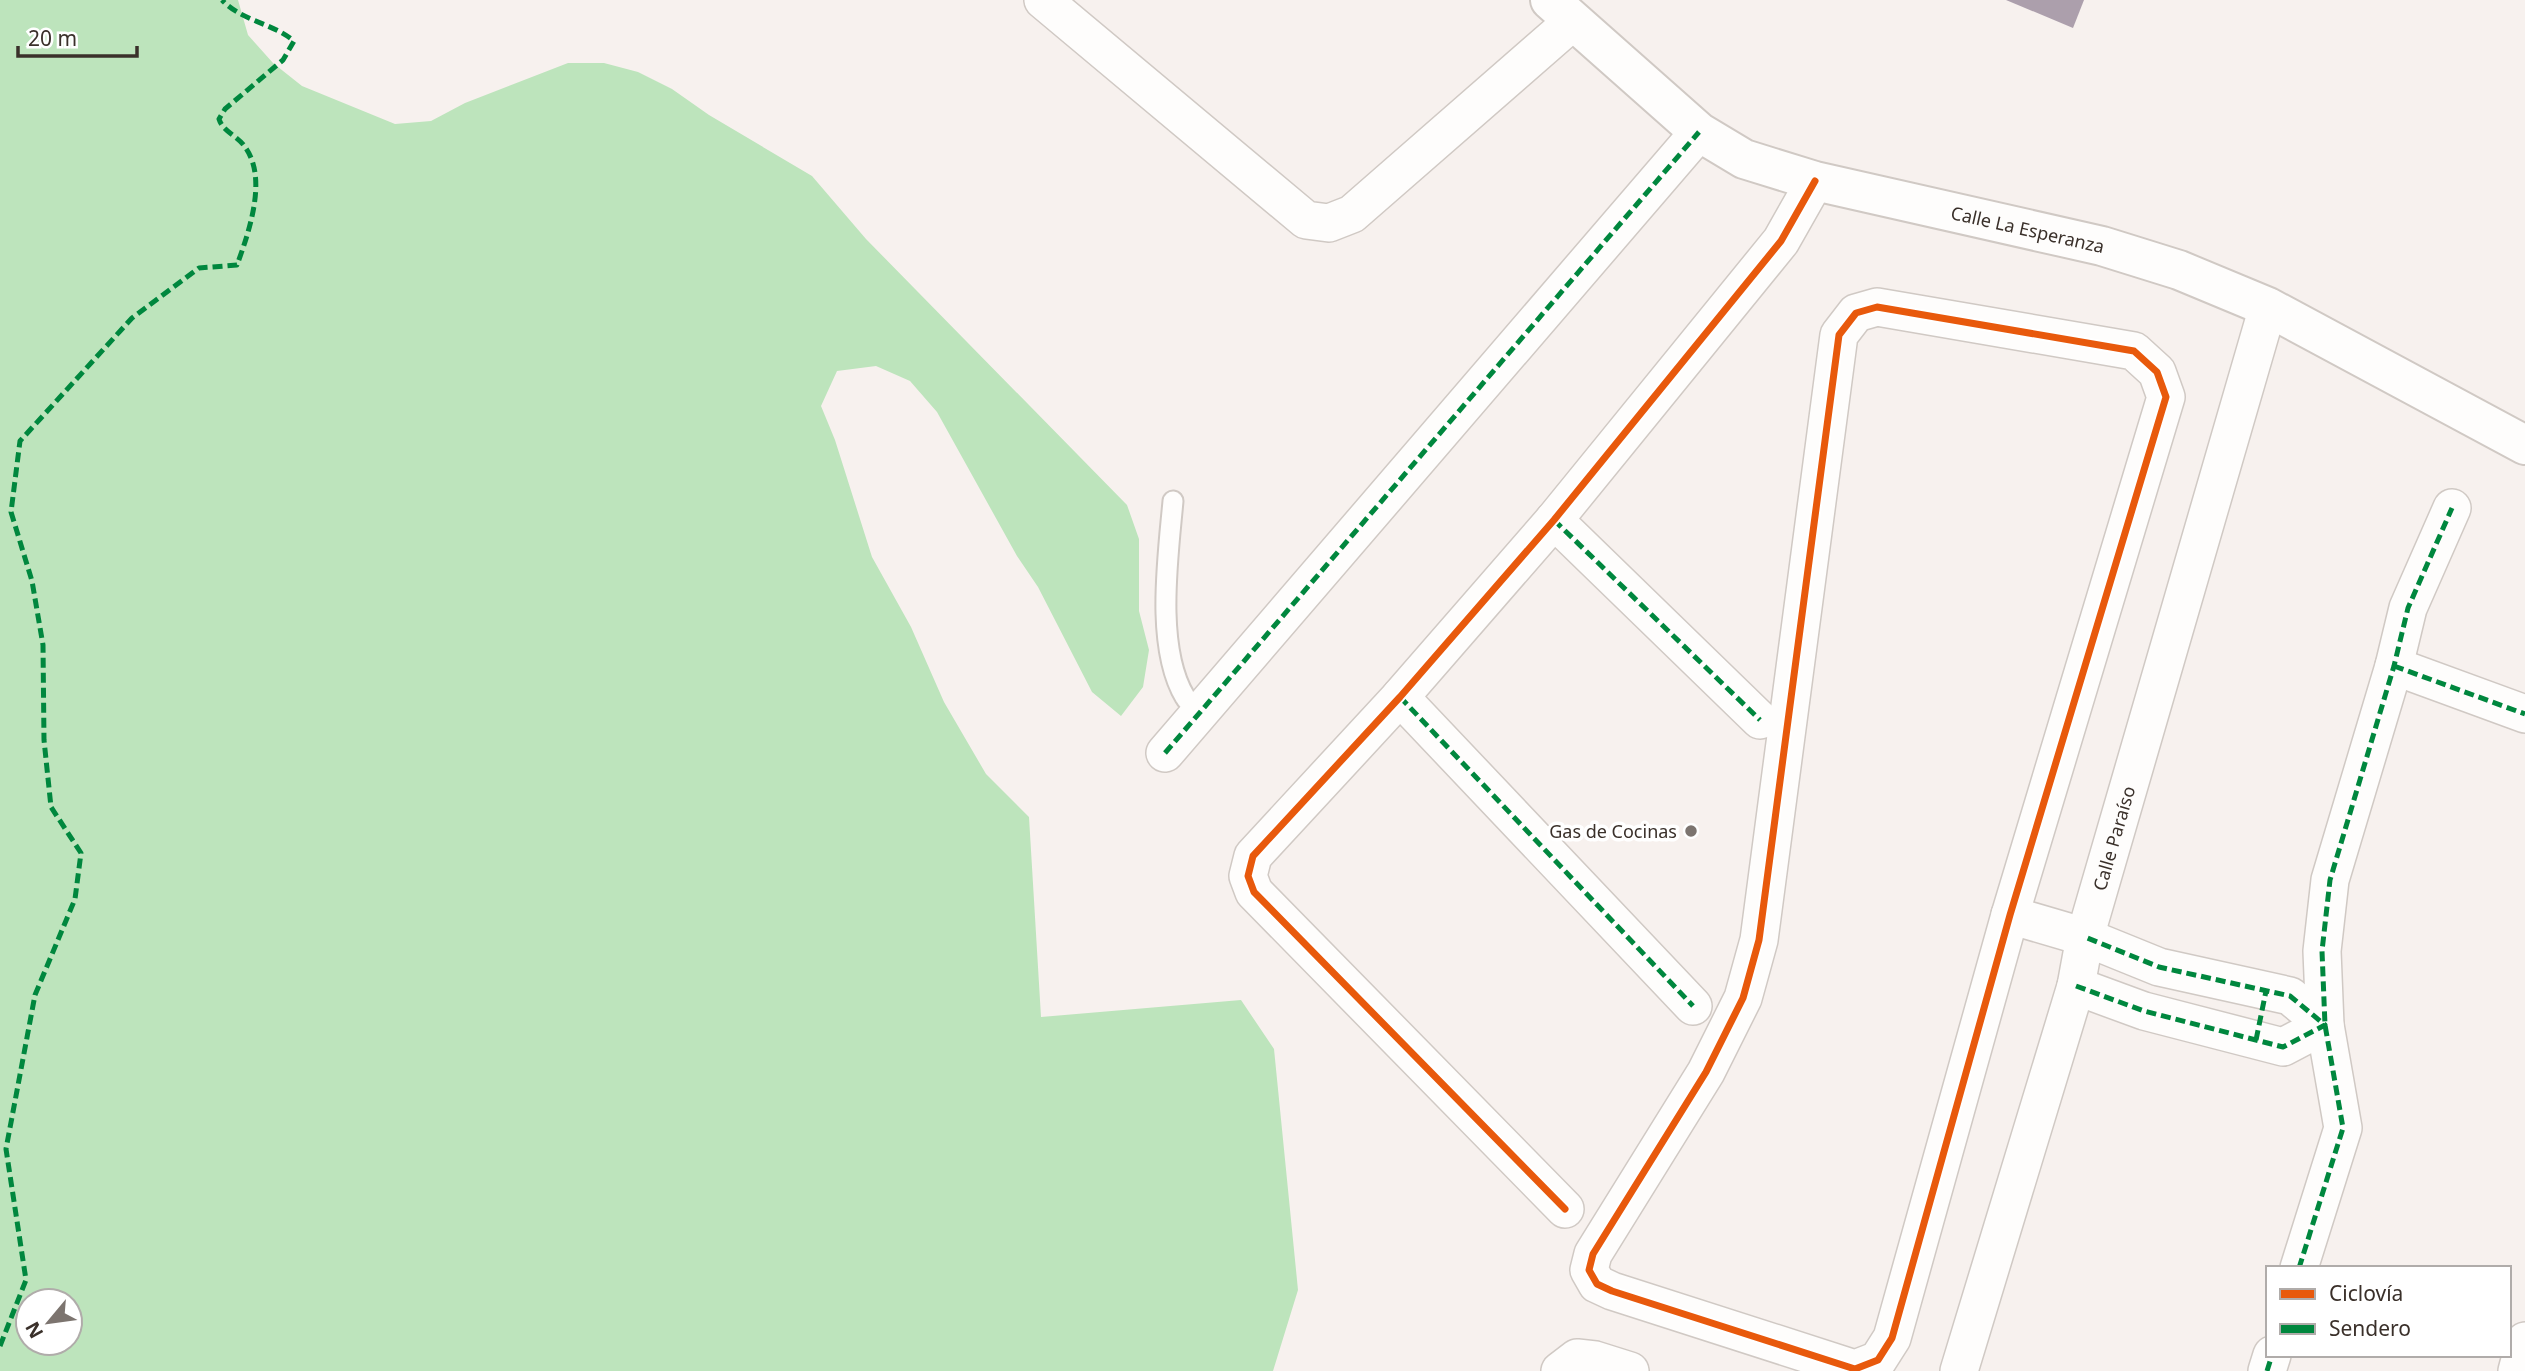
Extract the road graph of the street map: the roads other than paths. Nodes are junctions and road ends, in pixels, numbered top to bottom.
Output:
1 (1043, 0) edge
2 (1561, 11) edge
3 (1699, 132) junction
4 (1815, 181) junction
5 (2268, 307) junction
6 (2525, 445) edge
7 (1173, 502) dead end
8 (2452, 508) dead end
9 (1553, 520) junction
10 (2394, 666) junction
11 (1401, 697) junction
12 (1201, 711) junction
13 (2525, 714) edge
14 (1760, 720) dead end
15 (1165, 753) dead end
16 (2010, 915) junction
17 (2085, 937) junction
18 (2076, 986) junction
19 (2266, 990) junction
20 (1693, 1006) dead end
21 (2325, 1025) junction
22 (2256, 1040) junction
23 (1565, 1209) dead end
24 (2300, 1266) edge
25 (2525, 1341) edge
26 (1562, 1368) edge
27 (1630, 1371) edge
28 (1959, 1371) edge
29 (2517, 1371) edge

1 - 2 street
2 - 3 street, Calle La Esperanza
3 - 4 street, Calle La Esperanza
3 - 12 street
4 - 5 street, Calle La Esperanza
4 - 9 street
5 - 6 street, Calle La Esperanza
5 - 17 street, Calle Paraíso
7 - 12 lane
8 - 10 street
9 - 11 street
9 - 14 street
10 - 13 street
10 - 21 street
11 - 20 street
11 - 23 street
12 - 15 street
16 - 16 street
16 - 17 street
17 - 18 street, Calle Paraíso
17 - 19 street
18 - 22 street
18 - 28 street, Calle Paraíso
19 - 21 street
19 - 22 street
21 - 22 street
21 - 24 street
25 - 29 street
26 - 27 street

